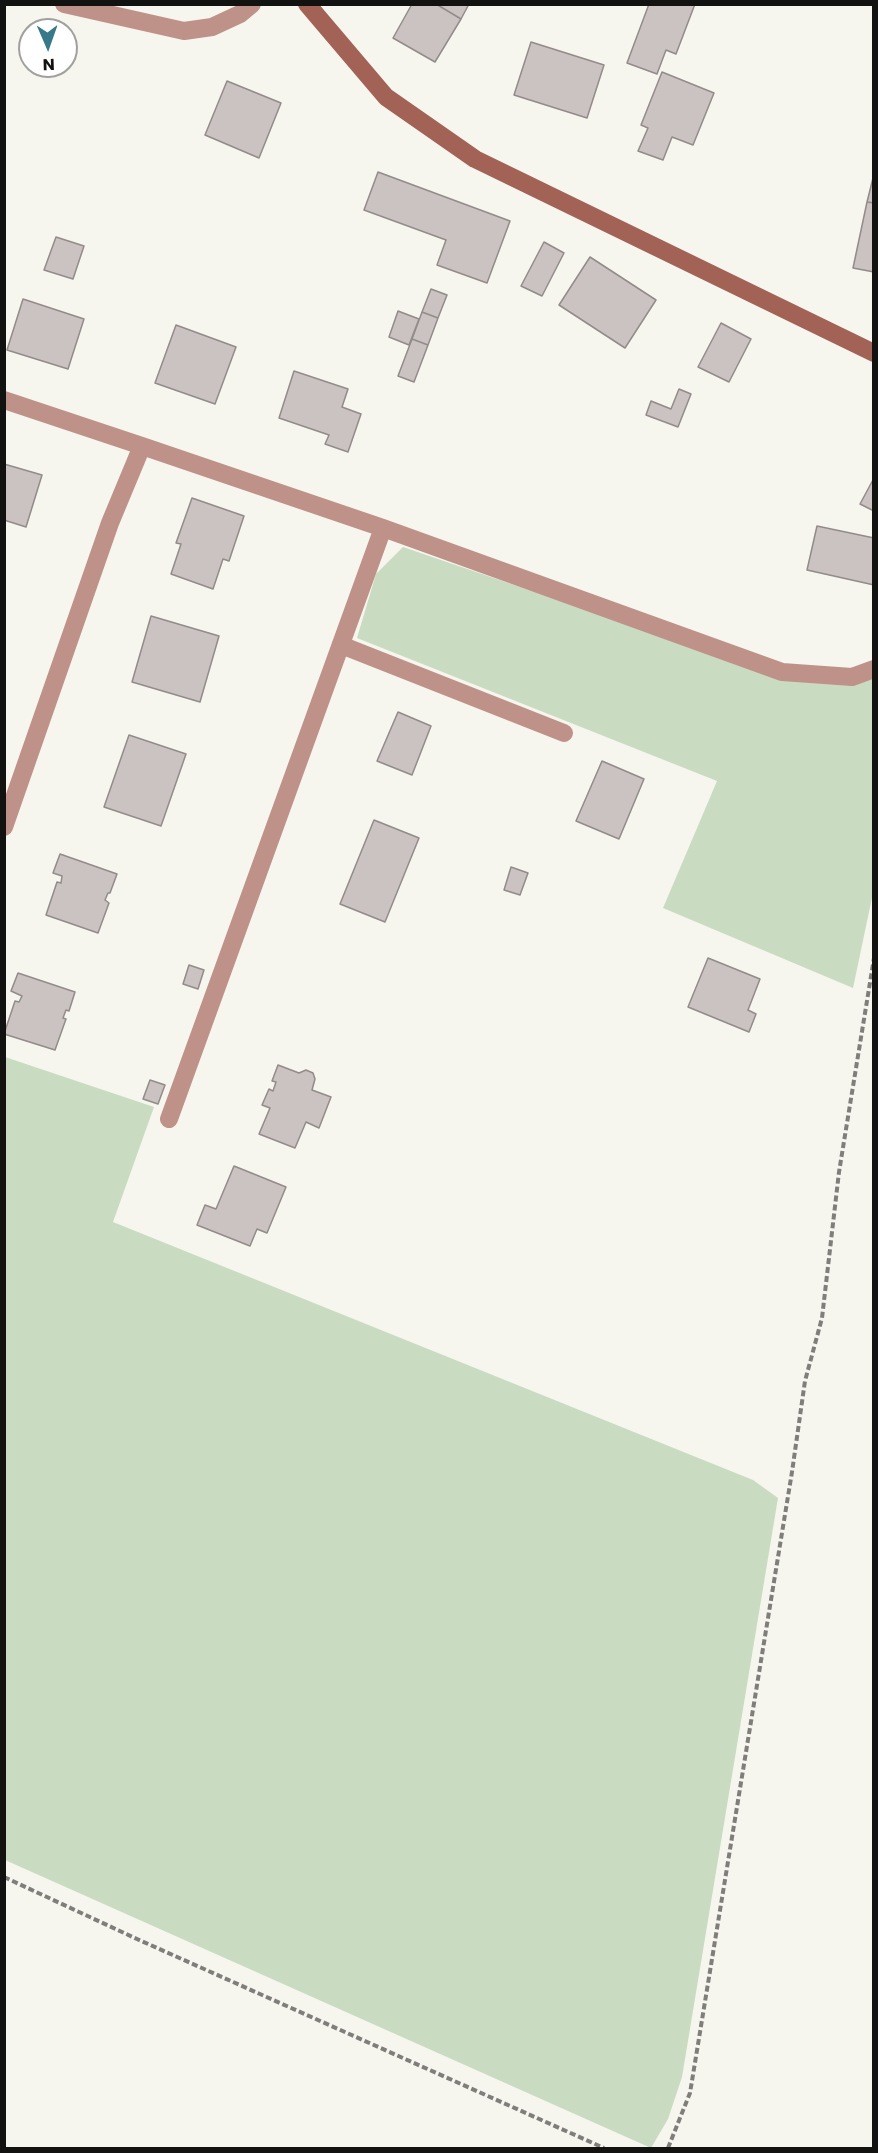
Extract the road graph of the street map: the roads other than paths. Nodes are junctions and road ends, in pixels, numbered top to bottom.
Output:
1 (64, 4) edge
2 (252, 4) edge
3 (307, 4) edge
4 (873, 353) edge
5 (4, 400) edge
6 (142, 446) junction
7 (383, 528) junction
8 (341, 645) junction
9 (873, 669) edge
10 (564, 733) dead end
11 (4, 827) edge
12 (170, 1119) dead end

1 - 2 street
3 - 4 street
5 - 6 street
6 - 7 street
6 - 11 street
7 - 8 street
7 - 9 street
8 - 10 street
8 - 12 street

